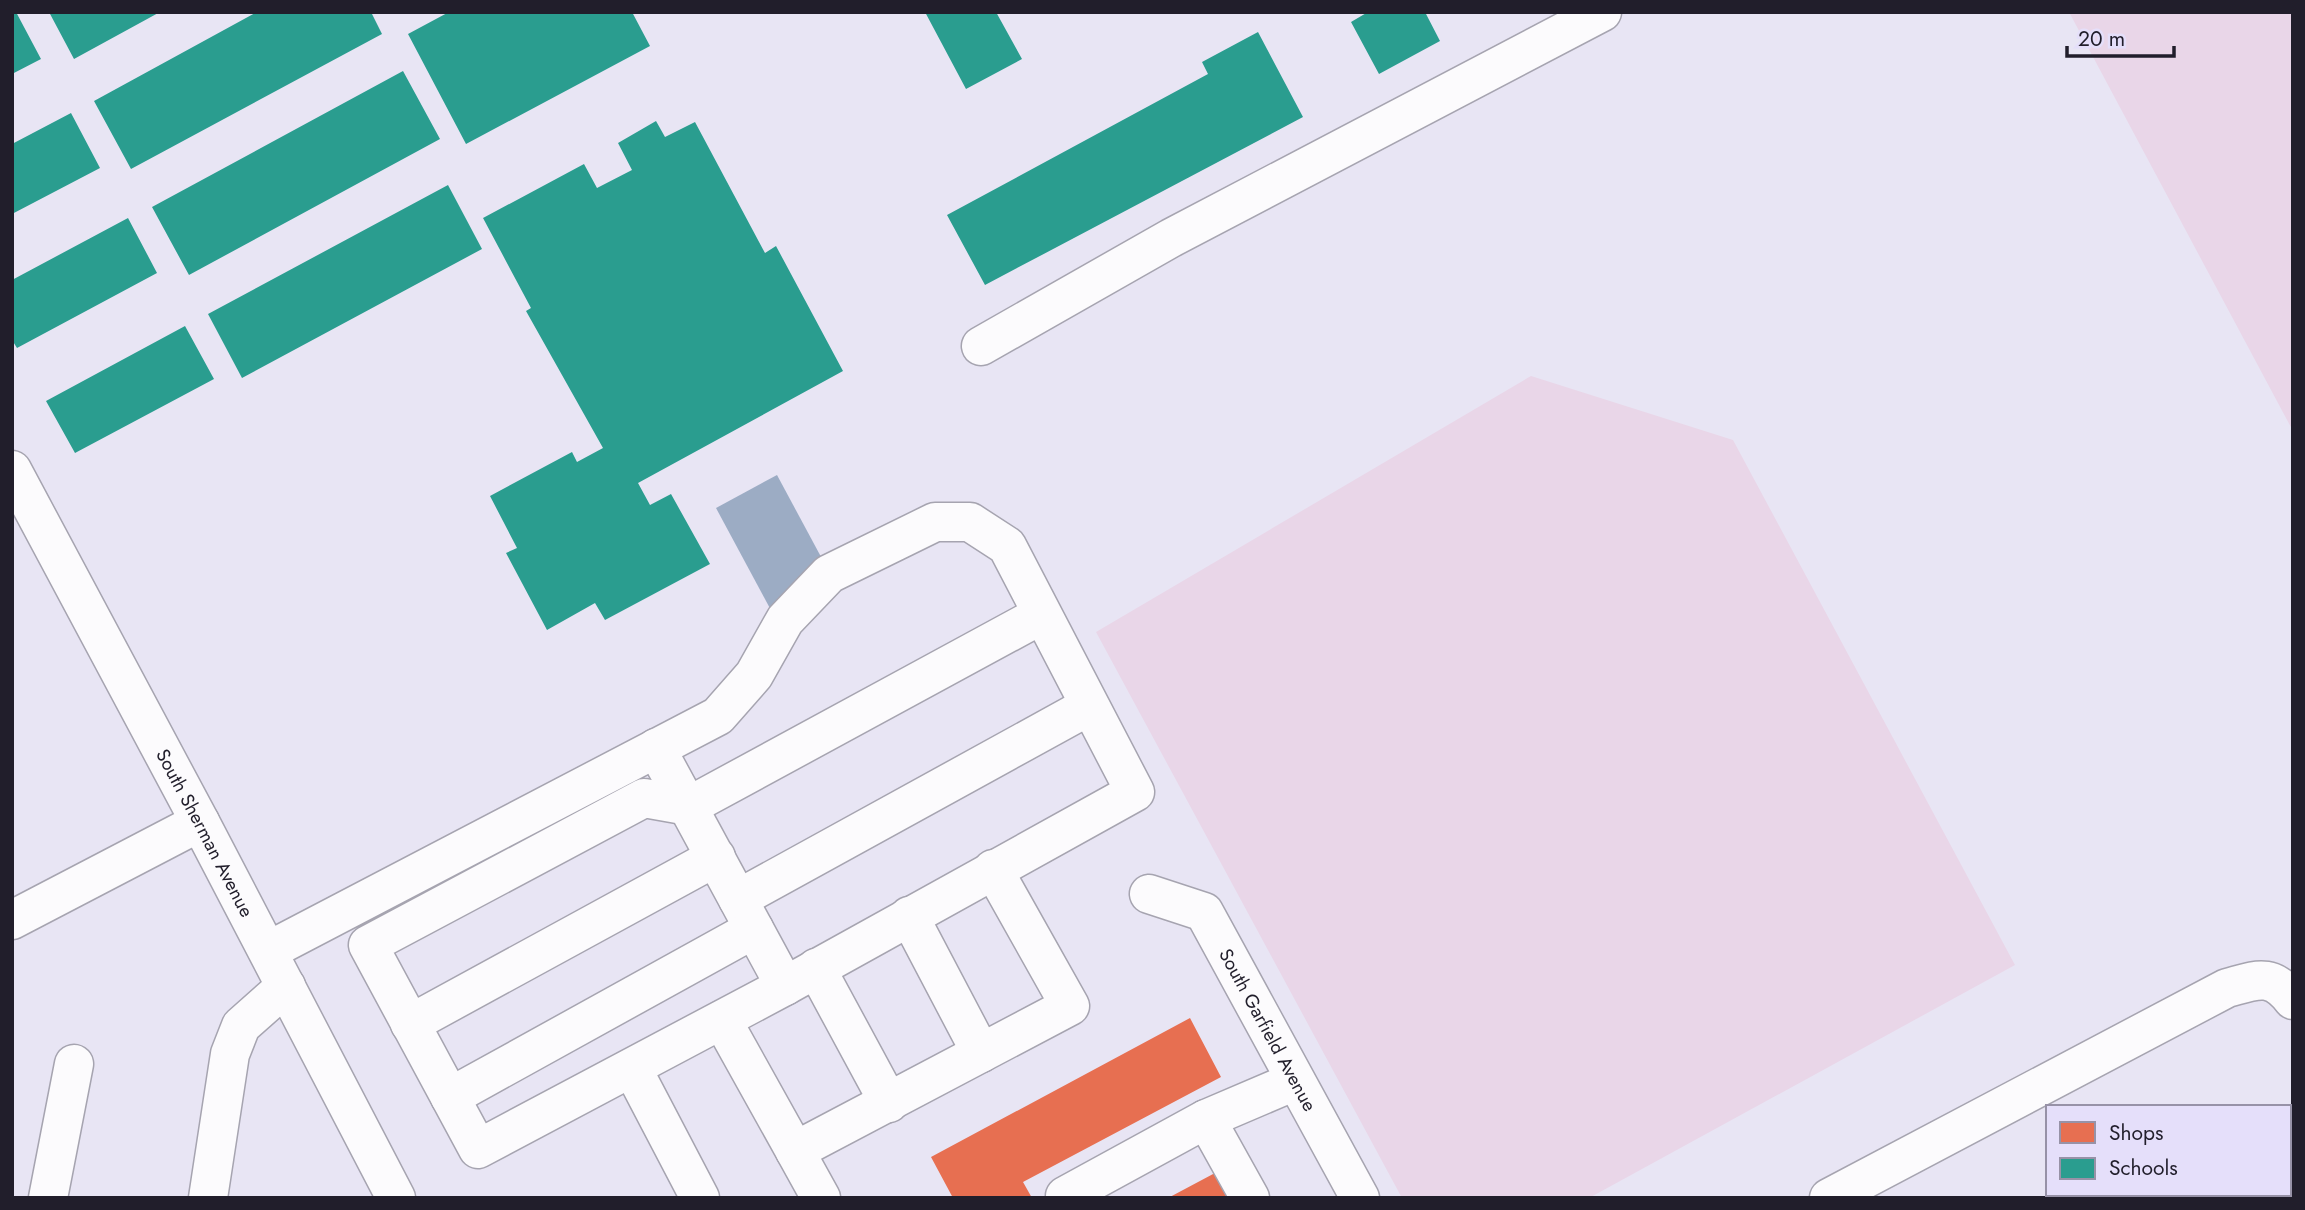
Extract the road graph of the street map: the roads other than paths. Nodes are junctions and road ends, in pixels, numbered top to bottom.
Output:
1 (1602, 12) edge
2 (981, 346) dead end
3 (12, 470) edge
4 (1041, 615) junction
5 (1089, 706) junction
6 (656, 748) junction
7 (689, 806) junction
8 (200, 822) junction
9 (716, 857) junction
10 (993, 869) junction
11 (1149, 894) dead end
12 (746, 914) junction
13 (909, 916) junction
14 (12, 920) edge
15 (268, 951) junction
16 (800, 977) junction
17 (286, 986) junction
18 (2293, 1000) edge
19 (722, 1020) junction
20 (410, 1024) junction
21 (981, 1053) junction
22 (74, 1064) dead end
23 (632, 1068) junction
24 (1295, 1081) junction
25 (450, 1097) junction
26 (890, 1103) junction
27 (1206, 1119) junction
28 (795, 1152) junction
29 (48, 1198) edge
30 (208, 1198) edge
31 (396, 1198) edge
32 (699, 1198) edge
33 (821, 1198) edge
34 (1066, 1198) edge
35 (1250, 1198) edge
36 (1360, 1198) edge
37 (1829, 1198) edge

1 - 2 street
3 - 8 street, South Sherman Avenue
4 - 5 street
4 - 6 street
4 - 7 street
5 - 10 street
5 - 12 street
6 - 7 street
6 - 15 street
7 - 9 street
7 - 20 street
8 - 14 street
8 - 15 street, South Sherman Avenue
9 - 12 street
9 - 20 street
10 - 13 street
10 - 21 street
11 - 24 street, South Garfield Avenue
12 - 16 street
12 - 25 street
13 - 16 street
13 - 21 street
15 - 17 street, South Sherman Avenue
16 - 19 street
16 - 26 street
17 - 30 street
17 - 31 street, South Sherman Avenue
18 - 37 street
19 - 23 street
19 - 28 street
20 - 25 street
21 - 26 street
22 - 29 street
23 - 25 street
23 - 32 street
24 - 27 street
24 - 36 street, South Garfield Avenue
26 - 28 street
27 - 34 street
27 - 35 street
28 - 33 street

